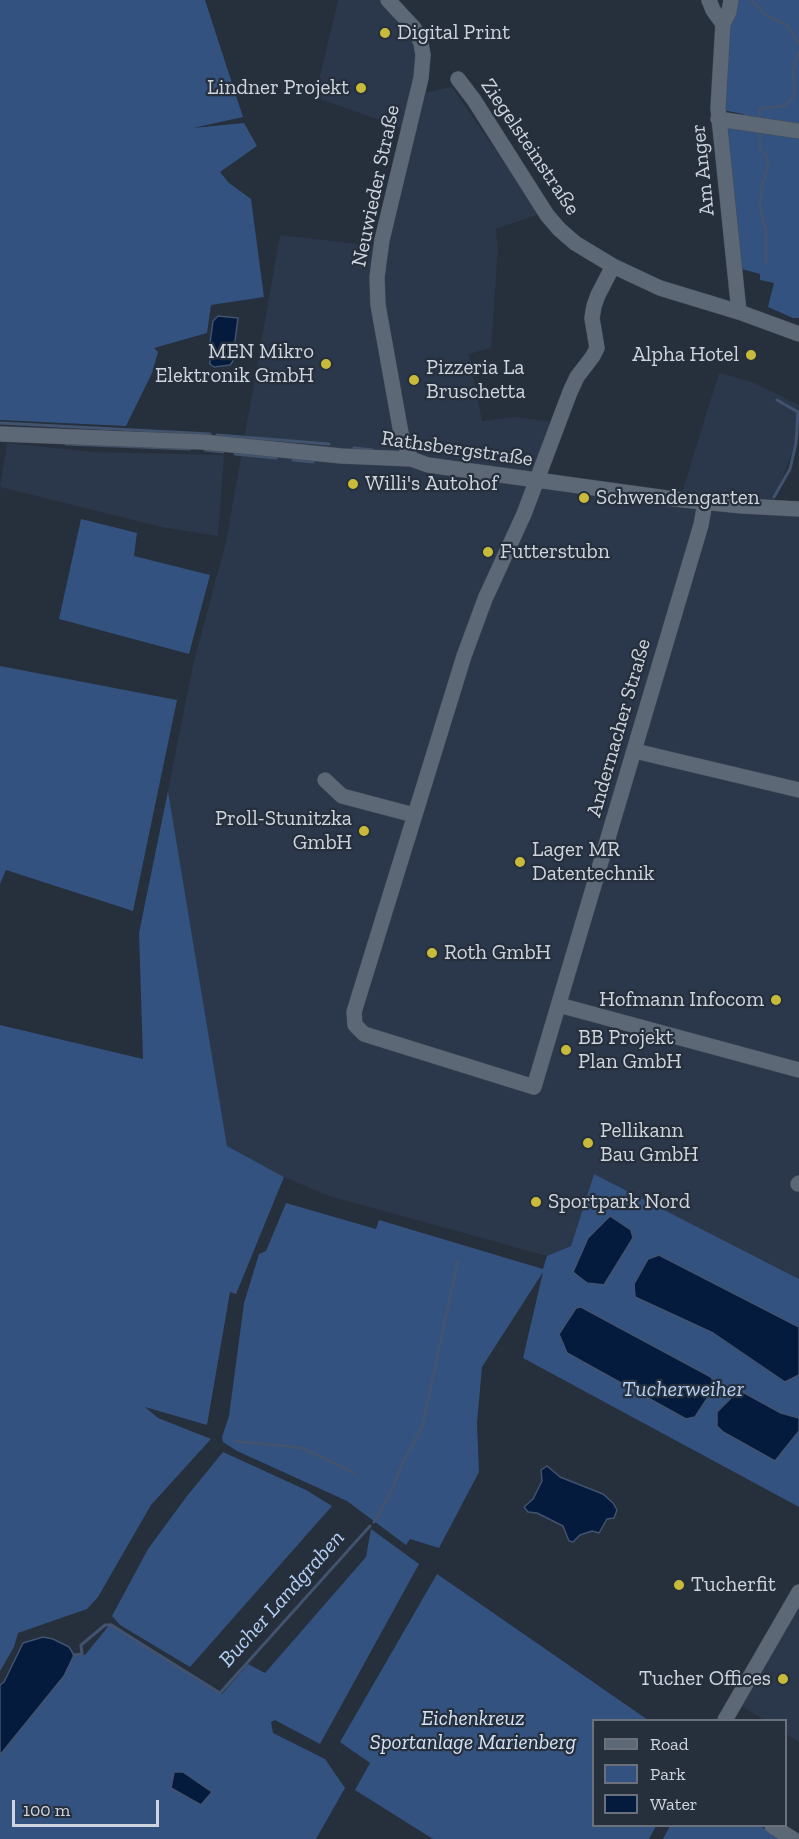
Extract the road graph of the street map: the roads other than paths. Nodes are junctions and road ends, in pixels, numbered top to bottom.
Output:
1 (388, 0) edge
2 (709, 0) edge
3 (731, 0) edge
4 (723, 24) junction
5 (458, 79) dead end
6 (718, 119) junction
7 (799, 131) edge
8 (613, 266) junction
9 (738, 312) junction
10 (799, 334) edge
11 (0, 434) edge
12 (411, 459) junction
13 (536, 480) junction
14 (705, 503) junction
15 (799, 509) edge
16 (635, 751) junction
17 (325, 780) dead end
18 (799, 790) edge
19 (414, 815) junction
20 (560, 1005) junction
21 (799, 1070) edge
22 (799, 1592) edge
23 (726, 1719) edge
24 (774, 1827) edge
25 (793, 1839) edge

1 - 12 street, Neuwieder Straße
2 - 4 street
3 - 4 street, Am Anger
4 - 6 street, Am Anger
5 - 8 street, Ziegelsteinstraße
6 - 7 street
6 - 9 street, Am Anger
8 - 9 street, Ziegelsteinstraße
8 - 13 street
9 - 10 street, Ziegelsteinstraße
11 - 12 street, Rathsbergstraße
12 - 13 street, Rathsbergstraße
13 - 14 street, Rathsbergstraße
13 - 19 street, Andernacher Straße
14 - 15 street, Rathsbergstraße
14 - 16 street, Andernacher Straße
16 - 18 street
16 - 20 street, Andernacher Straße
17 - 19 street
19 - 20 street, Andernacher Straße
20 - 21 street
22 - 23 street
24 - 25 street

